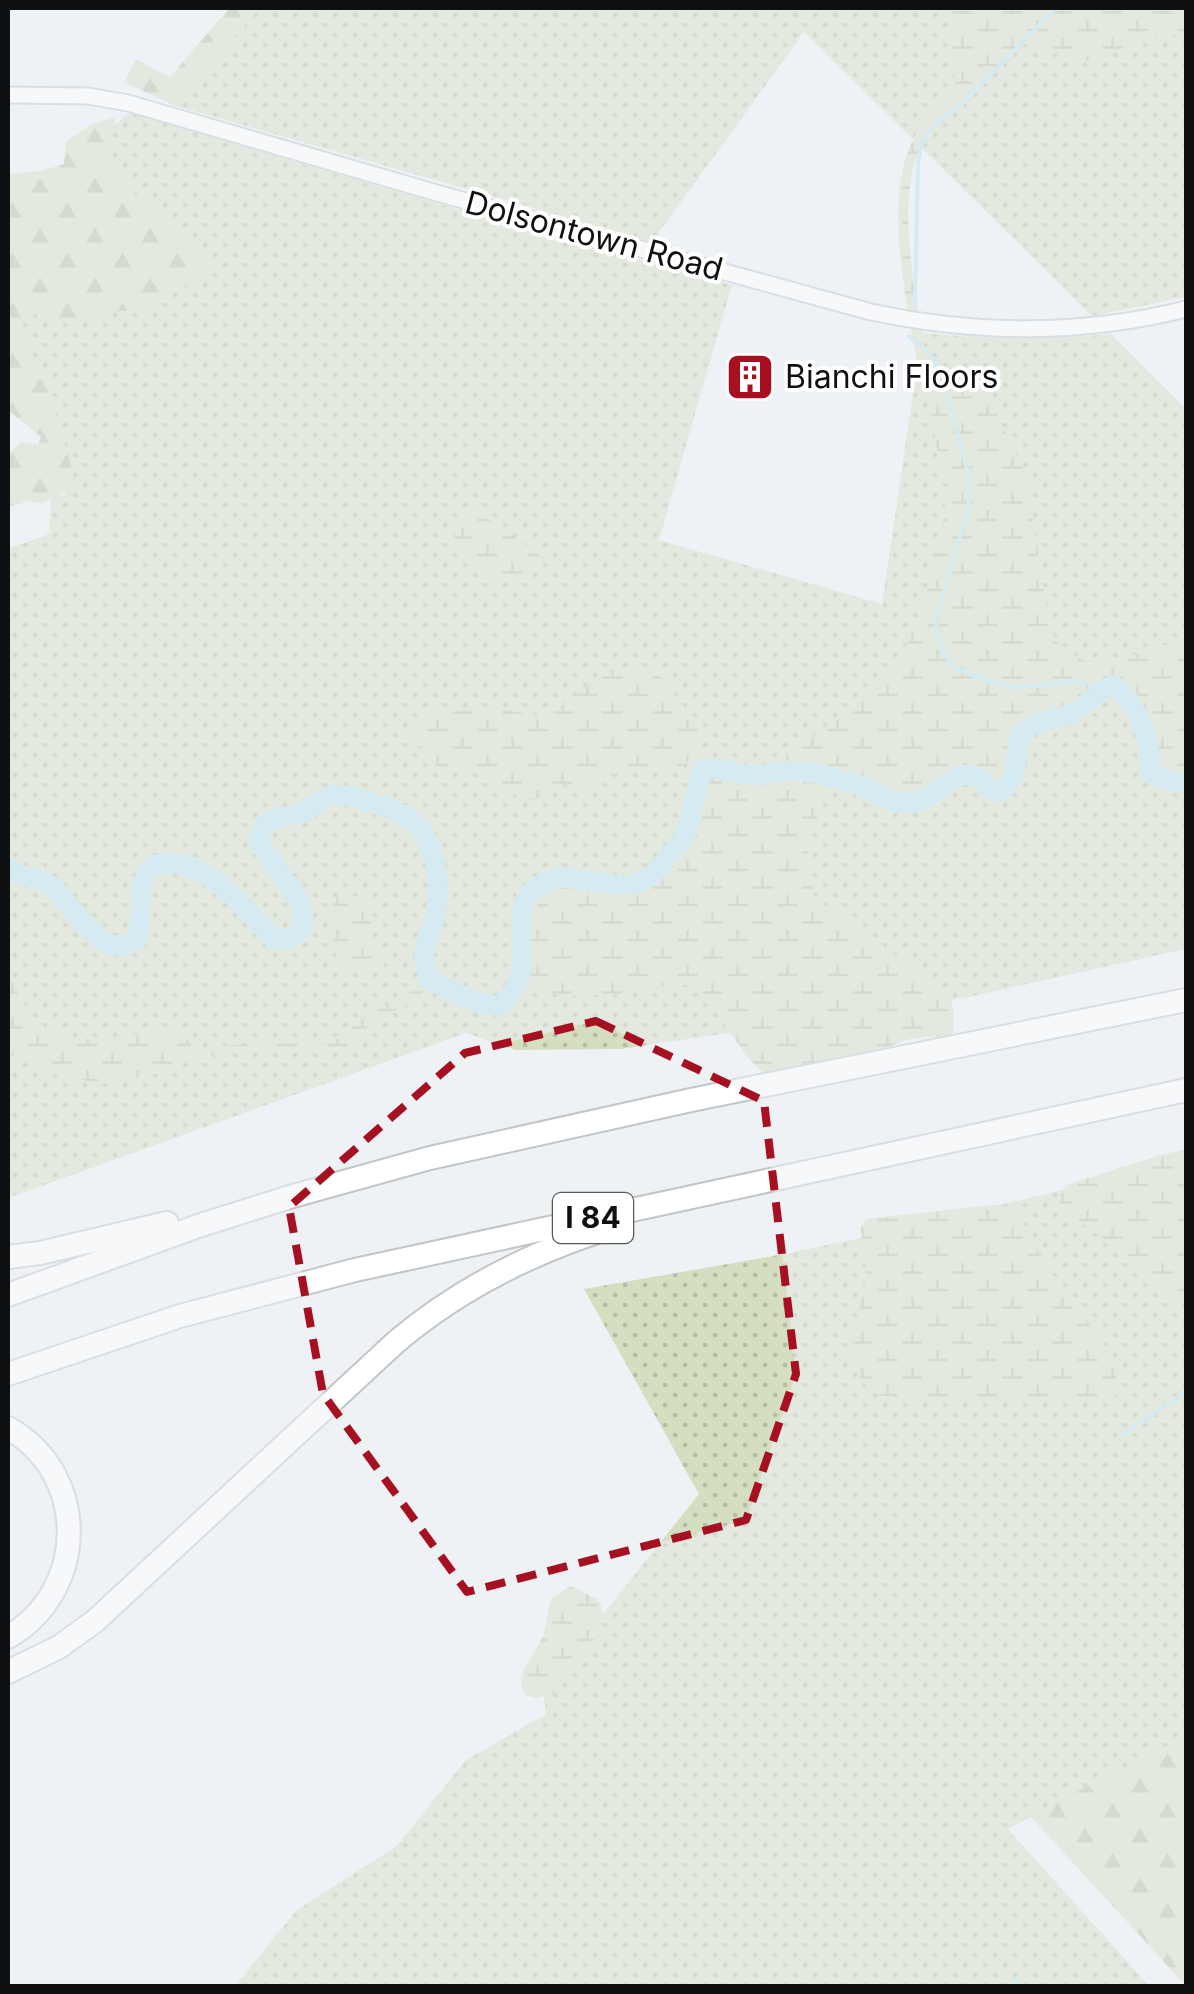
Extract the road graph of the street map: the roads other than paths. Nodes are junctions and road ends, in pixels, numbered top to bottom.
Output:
1 (8, 95) edge
2 (1186, 309) edge
3 (1186, 1000) edge
4 (1186, 1090) edge
5 (777, 1178) junction
6 (321, 1188) junction
7 (8, 1258) edge
8 (8, 1295) edge
9 (8, 1374) edge
10 (8, 1428) edge
11 (8, 1638) edge
12 (8, 1672) edge

1 - 2 street, Dolsontown Road
3 - 6 highway
4 - 5 highway, I 84
5 - 9 highway, I 84
5 - 12 highway
6 - 7 highway
6 - 8 highway
10 - 11 highway

